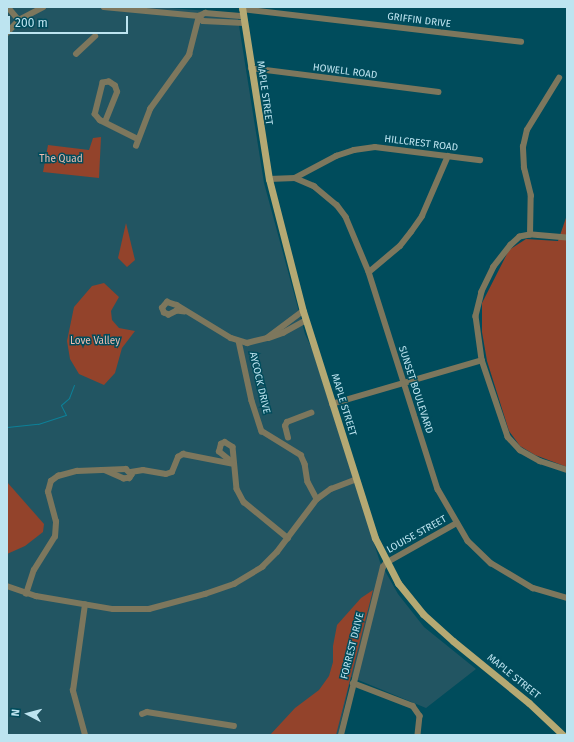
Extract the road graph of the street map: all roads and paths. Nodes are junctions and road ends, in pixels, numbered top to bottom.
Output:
1 (8, 7) edge
2 (43, 7) edge
3 (104, 7) edge
4 (243, 14) edge
5 (199, 16) junction
6 (19, 20) junction
7 (7, 33) edge
8 (95, 36) dead end
9 (521, 42) dead end
10 (76, 54) dead end
11 (250, 68) junction
12 (559, 78) dead end
13 (438, 92) dead end
14 (105, 122) junction
15 (138, 139) junction
16 (136, 146) dead end
17 (448, 156) junction
18 (480, 160) dead end
19 (295, 178) junction
20 (269, 179) junction
21 (530, 235) junction
22 (567, 238) edge
23 (369, 272) junction
24 (303, 311) junction
25 (185, 312) dead end
26 (306, 320) junction
27 (267, 338) junction
28 (239, 341) junction
29 (482, 360) junction
30 (404, 382) junction
31 (332, 404) junction
32 (311, 413) dead end
33 (288, 438) dead end
34 (567, 470) edge
35 (106, 471) junction
36 (131, 472) junction
37 (355, 480) junction
38 (317, 499) junction
39 (457, 523) junction
40 (288, 538) junction
41 (386, 563) junction
42 (7, 586) edge
43 (26, 594) junction
44 (567, 598) edge
45 (85, 605) junction
46 (353, 684) junction
47 (142, 714) dead end
48 (234, 726) dead end
49 (85, 735) edge
50 (341, 735) edge
51 (418, 735) edge
52 (563, 735) edge

1 - 6 street
2 - 6 street
3 - 5 street, GRIFFIN DRIVE
4 - 5 street, GRIFFIN DRIVE
4 - 9 street, GRIFFIN DRIVE
4 - 11 main road, MAPLE STREET
5 - 15 street
6 - 7 street
8 - 10 street
11 - 13 street, HOWELL ROAD
11 - 20 main road, MAPLE STREET
12 - 21 street
14 - 14 street
14 - 15 street
15 - 16 street
17 - 18 street, HILLCREST ROAD
17 - 19 street, HILLCREST ROAD
17 - 23 street
19 - 20 street, SUNSET BOULEVARD
19 - 23 street, SUNSET BOULEVARD
20 - 24 main road, MAPLE STREET
21 - 22 street
21 - 29 street
23 - 30 street, SUNSET BOULEVARD
24 - 26 main road, MAPLE STREET
24 - 27 street
25 - 28 street
26 - 27 street
26 - 31 main road, MAPLE STREET
27 - 28 street
28 - 38 street, AYCOCK DRIVE
29 - 30 street
29 - 34 street
30 - 31 street
30 - 39 street, SUNSET BOULEVARD
31 - 37 main road, MAPLE STREET
32 - 33 street
35 - 36 street
35 - 36 street
35 - 43 street
36 - 40 street
37 - 38 street
37 - 41 main road, MAPLE STREET
38 - 40 street
39 - 41 street, LOUISE STREET
39 - 44 street, SUNSET BOULEVARD
40 - 45 street
41 - 46 street, FORREST DRIVE
41 - 52 main road, MAPLE STREET
42 - 43 street
43 - 45 street
45 - 49 street
46 - 50 street, FORREST DRIVE
46 - 51 street
47 - 48 street

